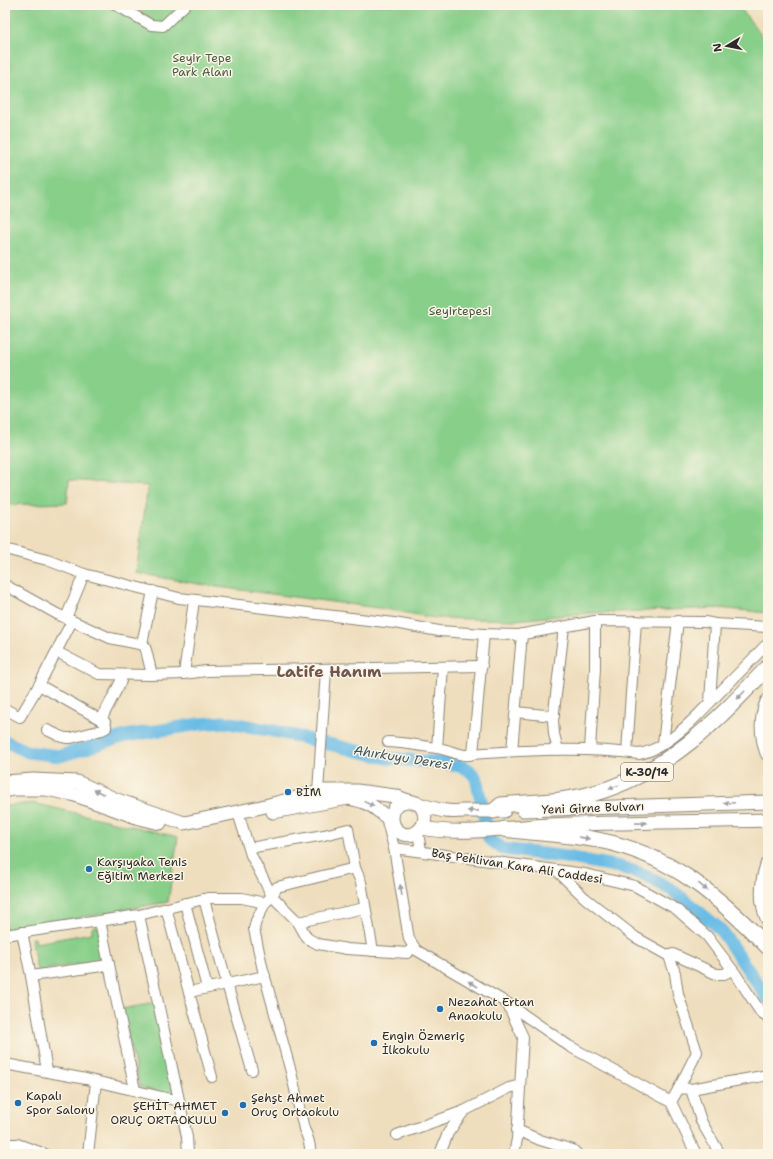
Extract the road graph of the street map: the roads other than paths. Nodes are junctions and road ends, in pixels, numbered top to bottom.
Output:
1 (116, 5) edge
2 (185, 5) edge
3 (5, 549) edge
4 (84, 574) junction
5 (5, 585) edge
6 (153, 591) junction
7 (194, 600) junction
8 (69, 620) junction
9 (595, 621) junction
10 (636, 621) junction
11 (678, 621) junction
12 (715, 624) junction
13 (564, 627) junction
14 (768, 627) edge
15 (484, 634) junction
16 (522, 634) junction
17 (142, 644) junction
18 (766, 646) dead end
19 (57, 652) junction
20 (482, 666) junction
21 (443, 667) junction
22 (768, 667) edge
23 (326, 670) junction
24 (184, 674) junction
25 (122, 675) junction
26 (152, 675) junction
27 (39, 685) junction
28 (710, 702) junction
29 (768, 702) edge
30 (5, 709) edge
31 (516, 712) junction
32 (554, 716) junction
33 (101, 720) junction
34 (47, 730) dead end
35 (388, 742) dead end
36 (662, 743) junction
37 (437, 748) junction
38 (590, 749) junction
39 (558, 750) junction
40 (512, 751) junction
41 (627, 752) junction
42 (768, 753) edge
43 (474, 754) junction
44 (5, 782) edge
45 (5, 791) edge
46 (318, 792) junction
47 (413, 802) junction
48 (768, 802) edge
49 (494, 811) junction
50 (240, 819) junction
51 (768, 820) edge
52 (390, 823) junction
53 (499, 829) junction
54 (420, 830) junction
55 (249, 848) junction
56 (394, 848) junction
57 (422, 852) junction
58 (768, 866) edge
59 (355, 868) junction
60 (557, 871) junction
61 (204, 899) junction
62 (269, 899) junction
63 (185, 904) junction
64 (166, 908) junction
65 (366, 908) junction
66 (139, 915) junction
67 (768, 918) edge
68 (100, 921) junction
69 (298, 922) junction
70 (22, 932) junction
71 (5, 935) edge
72 (768, 947) edge
73 (414, 948) junction
74 (373, 951) junction
75 (669, 956) junction
76 (109, 965) junction
77 (732, 970) junction
78 (31, 976) junction
79 (265, 976) junction
80 (227, 984) junction
81 (207, 988) junction
82 (189, 992) junction
83 (507, 1003) junction
84 (768, 1018) edge
85 (5, 1064) edge
86 (252, 1070) dead end
87 (47, 1071) junction
88 (768, 1075) edge
89 (212, 1077) dead end
90 (96, 1082) junction
91 (520, 1085) junction
92 (680, 1088) junction
93 (135, 1090) junction
94 (691, 1090) junction
95 (179, 1101) junction
96 (671, 1102) junction
97 (464, 1111) junction
98 (518, 1130) junction
99 (397, 1135) dead end
100 (5, 1144) edge
101 (45, 1154) edge
102 (88, 1154) edge
103 (188, 1154) edge
104 (310, 1154) edge
105 (440, 1154) edge
106 (514, 1154) edge
107 (577, 1154) edge
108 (696, 1154) edge
109 (720, 1154) edge

1 - 2 street
3 - 4 street
4 - 6 street
4 - 8 street
5 - 8 street
6 - 7 street
6 - 17 street
7 - 15 street
7 - 24 street
8 - 17 street
8 - 19 street
9 - 10 street
9 - 13 street
9 - 38 street
10 - 11 street
10 - 41 street
11 - 12 street
11 - 36 street
12 - 14 street
12 - 28 street
13 - 16 street
13 - 32 street
15 - 16 street
15 - 20 street
16 - 31 street
17 - 26 street
18 - 28 street
19 - 25 street
19 - 27 street
20 - 21 street
20 - 43 street
21 - 23 street
21 - 37 street
22 -> 49 highway, K-30/14
23 - 24 street
23 - 46 street
24 - 26 street
25 - 26 street
25 - 33 street
27 - 30 street
27 - 33 street
28 - 36 street
29 - 42 highway
31 - 32 street
31 - 40 street
32 - 39 street
33 - 34 street
35 - 37 street
36 - 41 street
37 - 43 street
38 - 39 street
38 - 41 street
39 - 40 street
40 - 43 street
46 -> 44 main road
45 - 50 main road
46 - 47 main road
49 -> 47 main road, Yeni Girne Bulvarı / K-30/14
47 - 52 main road
47 - 54 main road
48 -> 49 main road, Yeni Girne Bulvarı
50 -> 52 main road
50 - 55 street
53 -> 51 main road, Yeni Girne Bulvarı
52 - 54 main road
52 - 56 street
53 - 54 main road, Yeni Girne Bulvarı
53 -> 72 highway
54 - 57 street
55 - 59 street
55 - 62 street
56 - 57 street, Baş Pehlivan Kara Ali Caddesi
73 -> 56 street
57 - 60 street, Baş Pehlivan Kara Ali Caddesi
58 - 67 highway
59 - 62 street
59 - 65 street
60 - 75 street
60 - 77 street, Baş Pehlivan Kara Ali Caddesi
61 - 62 street
61 - 63 street
61 - 80 street
62 - 69 street
62 - 79 street
63 - 64 street
63 - 81 street
64 - 66 street
64 - 82 street
65 - 69 street
65 - 74 street
66 - 68 street
66 - 95 street
68 - 70 street
68 - 76 street
69 - 74 street
70 - 71 street
70 - 78 street
73 - 74 street
83 -> 73 street
75 - 77 street
75 - 92 street
76 - 78 street
76 - 93 street
77 - 84 street, Baş Pehlivan Kara Ali Caddesi
78 - 87 street
79 - 80 street
79 - 104 street
80 - 81 street
80 - 86 street
81 - 82 street
82 - 89 street
83 - 91 street
83 - 96 street
85 - 87 street
87 - 90 street
88 - 94 street
90 - 93 street
90 - 102 street
91 - 97 street
91 - 98 street
92 - 94 street
92 - 96 street
93 - 95 street
94 - 109 street
95 - 103 street
96 - 108 street
97 - 99 street
97 - 105 street
98 - 106 street
98 - 107 street
100 - 101 street

